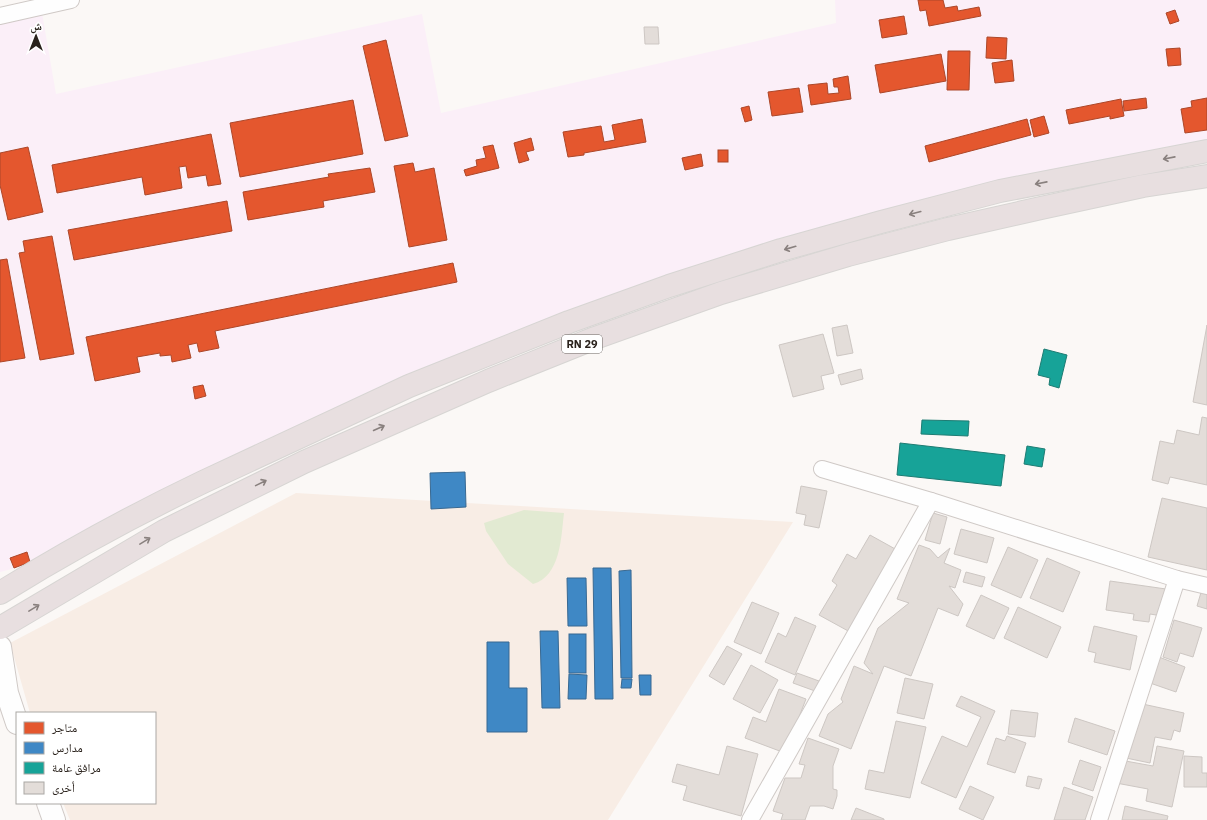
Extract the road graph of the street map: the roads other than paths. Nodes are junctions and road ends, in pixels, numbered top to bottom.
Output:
1 (71, 0) edge
2 (0, 16) edge
3 (1207, 150) edge
4 (1207, 176) edge
5 (822, 469) dead end
6 (930, 500) junction
7 (1177, 579) junction
8 (1207, 586) edge
9 (0, 593) edge
10 (0, 628) edge
11 (0, 647) edge
12 (10, 709) edge
13 (48, 804) edge
14 (753, 819) edge
15 (54, 820) edge
16 (1099, 820) edge

1 - 2 street
3 -> 9 highway, RN 29
10 -> 4 highway, RN 29
5 - 6 street
6 - 7 street
6 - 14 street
7 - 8 street
7 - 16 street
11 - 12 main road
13 - 15 main road

